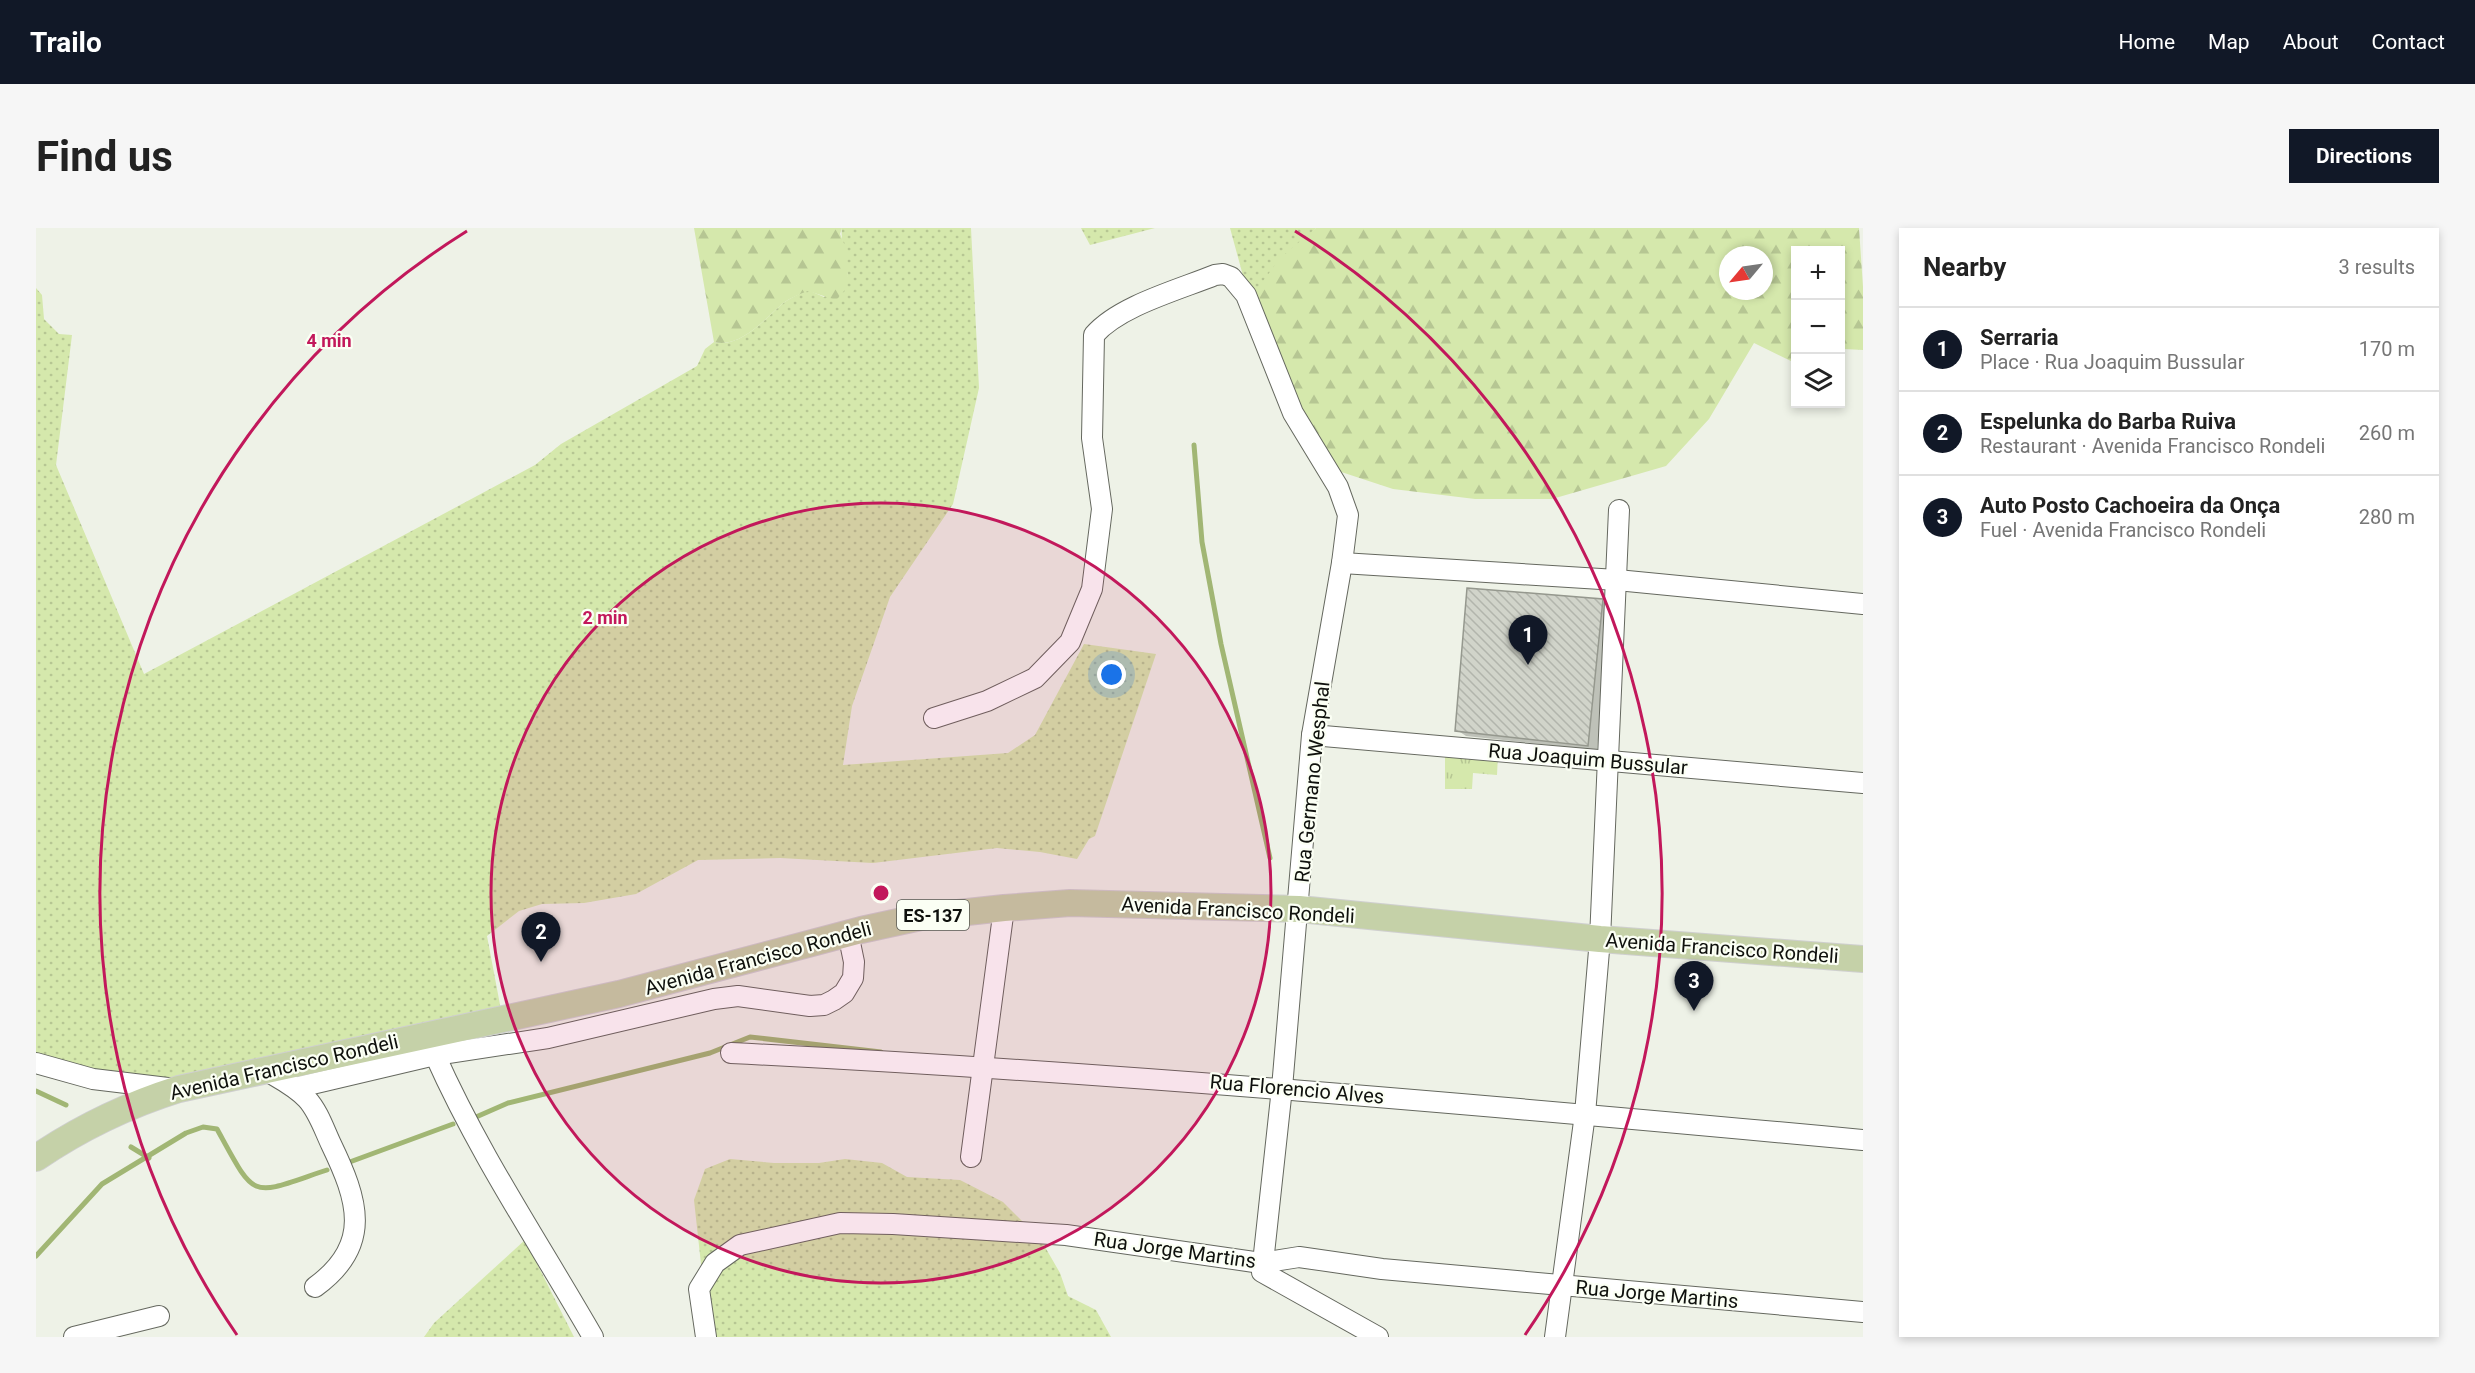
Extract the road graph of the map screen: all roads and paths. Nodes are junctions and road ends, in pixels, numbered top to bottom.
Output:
1 (1619, 510) dead end
2 (1342, 563) junction
3 (1617, 580) junction
4 (1863, 604) edge
5 (934, 718) dead end
6 (1312, 735) junction
7 (1608, 761) junction
8 (1863, 783) edge
9 (1004, 908) junction
10 (1299, 909) junction
11 (848, 933) junction
12 (1600, 939) junction
13 (1863, 959) edge
14 (730, 1053) dead end
15 (435, 1055) junction
16 (36, 1063) edge
17 (985, 1065) junction
18 (265, 1070) junction
19 (295, 1088) junction
20 (1282, 1088) junction
21 (178, 1089) junction
22 (1585, 1114) junction
23 (1863, 1140) edge
24 (971, 1157) dead end
25 (36, 1158) edge
26 (1261, 1267) junction
27 (1560, 1286) junction
28 (315, 1287) dead end
29 (1863, 1312) edge
30 (159, 1316) dead end
31 (74, 1337) edge
32 (593, 1337) edge
33 (706, 1337) edge
34 (1378, 1337) edge
35 (1555, 1337) edge

1 - 3 street
2 - 3 street
2 - 5 street, Rua Germano Wesphal
2 - 6 street, Rua Germano Wesphal
3 - 4 street
3 - 7 street
6 - 7 street, Rua Joaquim Bussular
6 - 10 street, Rua Germano Wesphal
7 - 8 street, Rua Joaquim Bussular
7 - 12 street
9 - 10 main road, Avenida Francisco Rondeli / ES-137
9 - 11 main road, Avenida Francisco Rondeli / ES-137
9 - 17 street
10 - 12 main road, Avenida Francisco Rondeli / ES-137
10 - 20 street, Rua Germano Wesphal
11 - 15 street
11 - 18 main road, Avenida Francisco Rondeli / ES-137
12 - 13 main road, Avenida Francisco Rondeli / ES-137
12 - 22 street
14 - 17 street, Rua Florencio Alves
15 - 19 street
15 - 32 street
16 - 21 street
17 - 20 street, Rua Florencio Alves
17 - 24 street
18 - 19 street
18 - 21 main road, Avenida Francisco Rondeli / ES-137
19 - 28 street
20 - 22 street, Rua Florencio Alves
20 - 26 street, Rua Germano Wesphal
21 - 25 main road, Avenida Francisco Rondeli / ES-137
22 - 23 street, Rua Florencio Alves
22 - 27 street
26 - 27 street, Rua Jorge Martins
26 - 33 street, Rua Jorge Martins
26 - 34 street
27 - 29 street, Rua Jorge Martins
27 - 35 street
30 - 31 street

